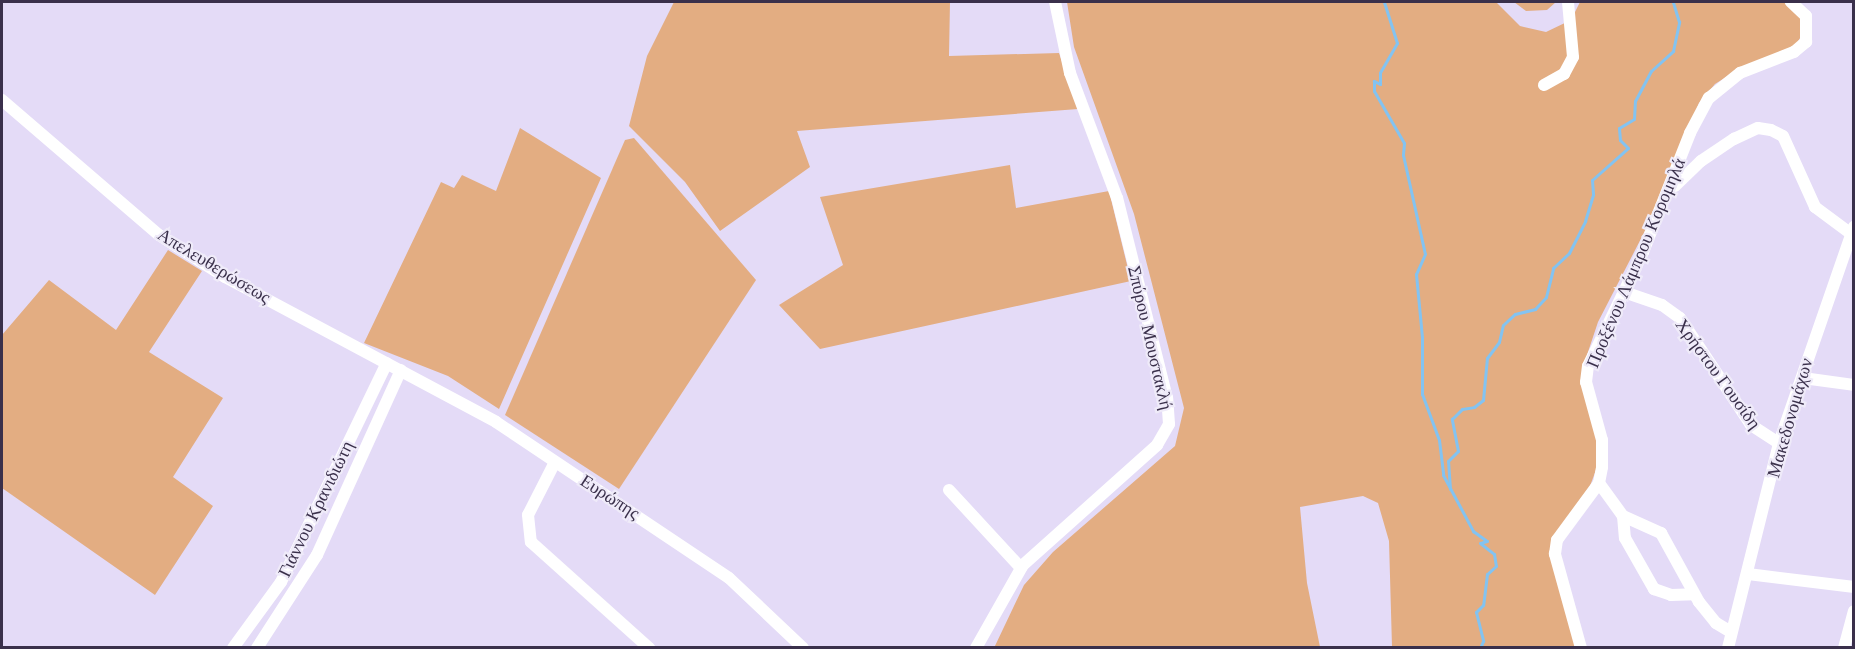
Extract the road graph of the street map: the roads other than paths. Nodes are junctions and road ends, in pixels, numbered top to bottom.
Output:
1 (1055, 2) edge
2 (1568, 2) edge
3 (1791, 2) edge
4 (1544, 85) dead end
5 (2, 100) edge
6 (1665, 198) junction
7 (1852, 230) edge
8 (1624, 292) junction
9 (387, 363) junction
10 (401, 370) junction
11 (1803, 378) junction
12 (1854, 385) edge
13 (1779, 443) junction
14 (555, 462) junction
15 (1599, 483) junction
16 (949, 490) dead end
17 (1623, 516) junction
18 (1021, 568) junction
19 (1748, 574) junction
20 (1854, 587) edge
21 (1694, 594) junction
22 (1854, 611) edge
23 (1731, 632) junction
24 (234, 648) edge
25 (257, 648) edge
26 (649, 648) edge
27 (803, 648) edge
28 (976, 648) edge
29 (1581, 648) edge
30 (1728, 648) edge
31 (1844, 648) edge

1 - 18 street, Σπύρου Μουστακλή
2 - 4 street
3 - 6 street, Προξένου Λάμπρου Κορομηλά
5 - 9 street, Απελευθερώσεως
6 - 7 street
6 - 8 street, Προξένου Λάμπρου Κορομηλά
7 - 11 street, Μακεδονομάχων
8 - 13 street, Χρήστου Γουσίδη
8 - 15 street, Προξένου Λάμπρου Κορομηλά
9 - 10 street, Απελευθερώσεως
9 - 24 street, Γιάννου Κρανιδιώτη
10 - 14 street, Ευρώπης
10 - 25 street, Γιάννου Κρανιδιώτη
11 - 12 street
11 - 13 street, Μακεδονομάχων
13 - 19 street, Μακεδονομάχων
14 - 26 street
14 - 27 street, Ευρώπης
15 - 17 street
15 - 29 street
16 - 18 street
17 - 21 street
17 - 21 street
18 - 28 street, Σπύρου Μουστακλή
19 - 20 street
19 - 23 street, Μακεδονομάχων
21 - 23 street
22 - 31 street
23 - 30 street, Μακεδονομάχων

